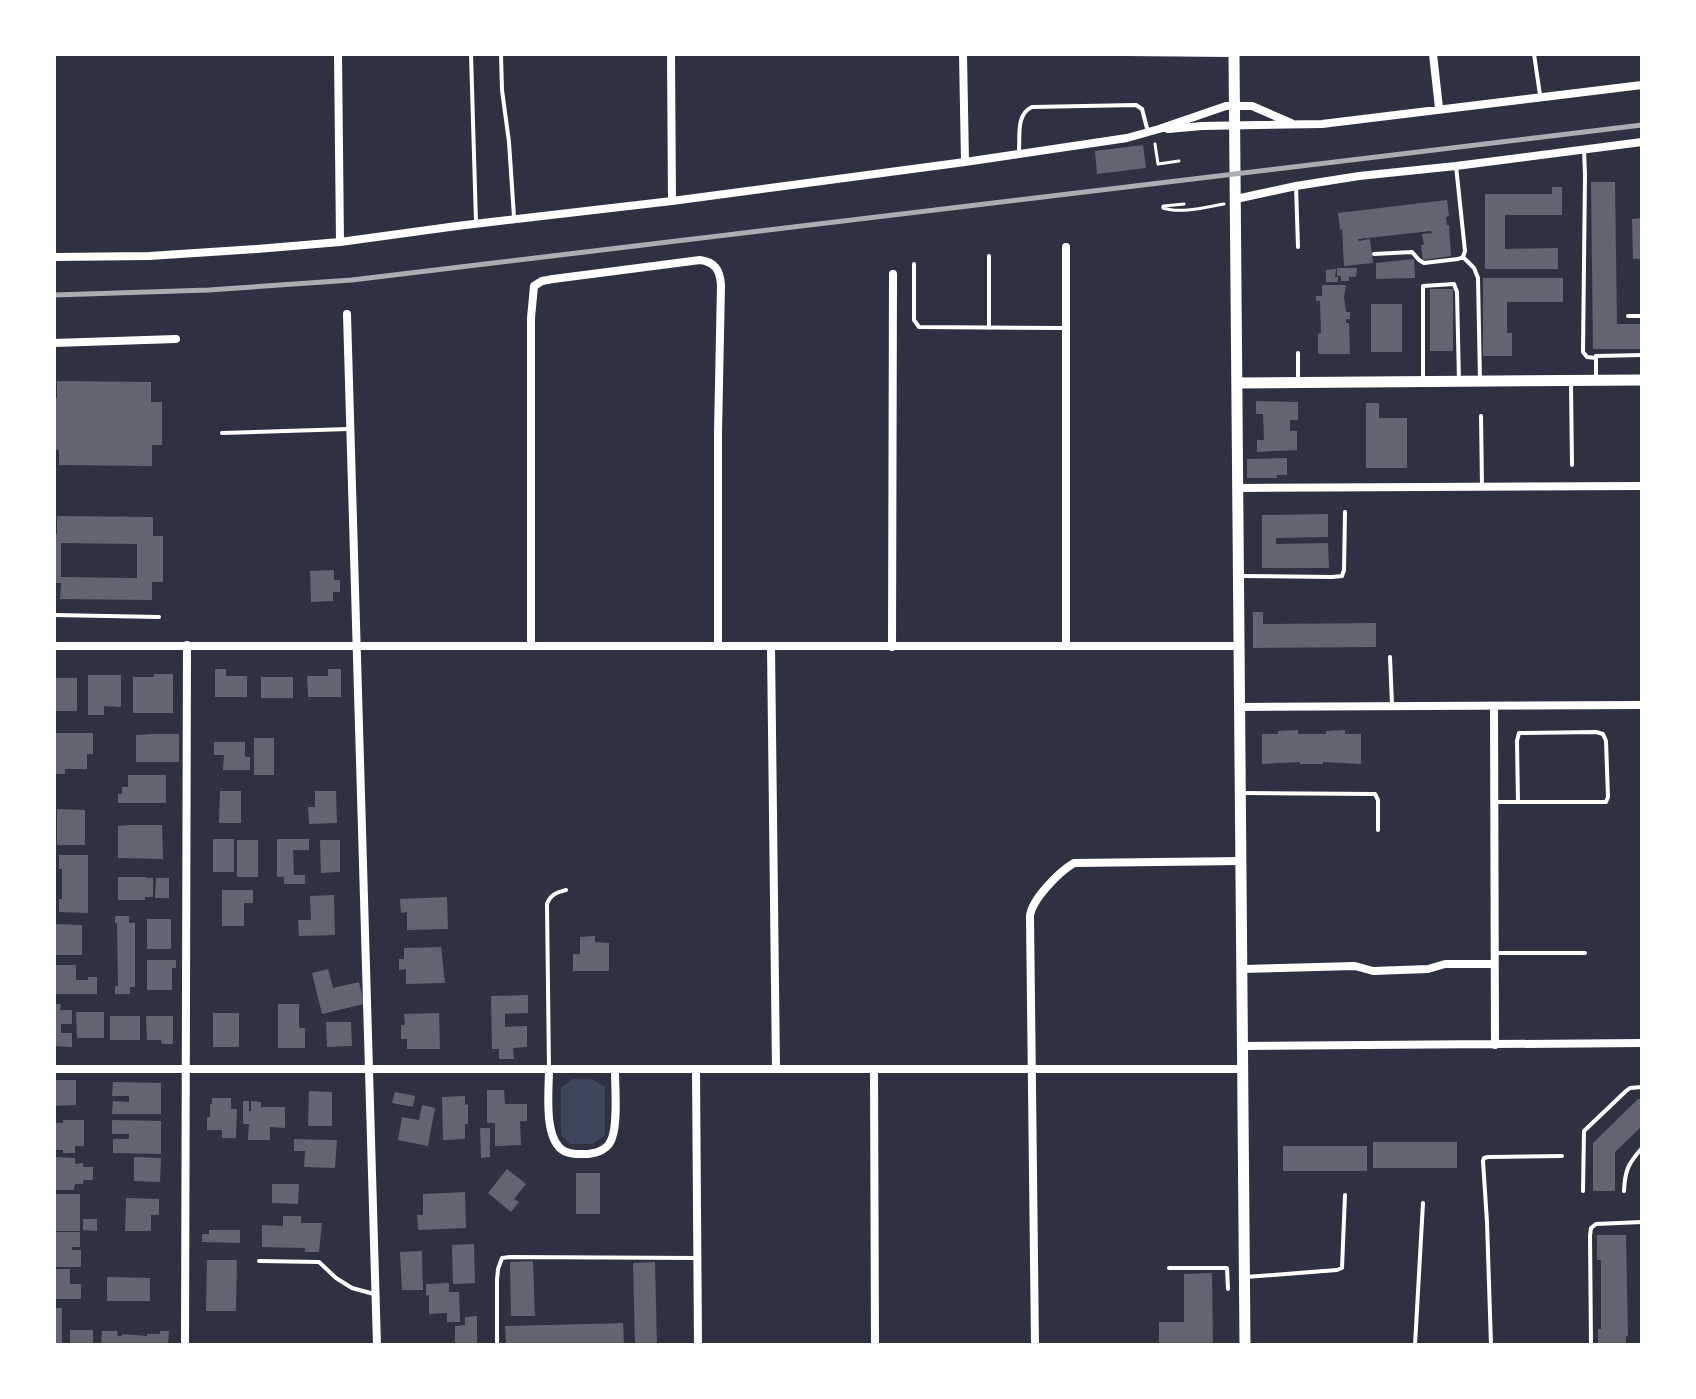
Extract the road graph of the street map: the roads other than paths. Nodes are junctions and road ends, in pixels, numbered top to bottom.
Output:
1 (338, 54) edge
2 (471, 54) edge
3 (501, 54) edge
4 (671, 54) edge
5 (963, 54) edge
6 (1126, 54) edge
7 (1234, 54) edge
8 (1433, 54) edge
9 (1534, 54) edge
10 (1642, 85) edge
11 (1540, 97) junction
12 (1235, 105) junction
13 (1439, 108) junction
14 (1291, 123) junction
15 (1235, 125) junction
16 (1159, 129) junction
17 (1148, 132) junction
18 (1642, 142) edge
19 (1584, 149) junction
20 (1019, 154) junction
21 (965, 162) junction
22 (1456, 166) junction
23 (1296, 186) junction
24 (672, 201) junction
25 (1231, 201) junction
26 (514, 220) junction
27 (476, 224) junction
28 (340, 242) junction
29 (1066, 247) dead end
30 (1298, 247) dead end
31 (1374, 254) dead end
32 (989, 256) dead end
33 (54, 257) edge
34 (1463, 257) junction
35 (914, 264) dead end
36 (893, 274) dead end
37 (347, 314) dead end
38 (1628, 316) dead end
39 (1642, 316) edge
40 (989, 328) junction
41 (1066, 328) junction
42 (176, 339) dead end
43 (54, 343) edge
44 (1298, 353) dead end
45 (1642, 355) edge
46 (1596, 358) junction
47 (1571, 380) junction
48 (1596, 380) junction
49 (1642, 380) edge
50 (1298, 381) junction
51 (1423, 381) junction
52 (1459, 381) junction
53 (1480, 381) junction
54 (1237, 383) junction
55 (1481, 416) dead end
56 (352, 429) junction
57 (222, 433) dead end
58 (1572, 465) dead end
59 (1642, 486) edge
60 (1482, 487) junction
61 (1238, 488) junction
62 (1345, 512) dead end
63 (1239, 576) junction
64 (54, 615) edge
65 (159, 617) dead end
66 (187, 645) junction
67 (358, 645) junction
68 (531, 645) junction
69 (54, 646) edge
70 (718, 646) junction
71 (771, 646) junction
72 (1066, 646) junction
73 (1238, 646) junction
74 (892, 647) junction
75 (1390, 657) dead end
76 (1642, 705) edge
77 (1494, 706) junction
78 (1239, 707) junction
79 (1392, 707) junction
80 (1642, 743) edge
81 (1642, 757) edge
82 (1241, 793) junction
83 (1494, 802) junction
84 (1518, 802) junction
85 (1378, 830) dead end
86 (1242, 861) junction
87 (566, 890) dead end
88 (1494, 953) junction
89 (1585, 953) dead end
90 (1494, 964) junction
91 (1243, 969) junction
92 (1642, 1043) edge
93 (1495, 1045) junction
94 (1243, 1046) junction
95 (186, 1068) junction
96 (370, 1068) junction
97 (54, 1069) edge
98 (549, 1069) junction
99 (776, 1069) junction
100 (1031, 1069) junction
101 (1243, 1069) junction
102 (615, 1070) junction
103 (696, 1070) junction
104 (874, 1070) junction
105 (1642, 1087) edge
106 (1642, 1149) edge
107 (1562, 1156) dead end
108 (1583, 1191) dead end
109 (1624, 1191) dead end
110 (1345, 1195) dead end
111 (1423, 1203) dead end
112 (1642, 1222) edge
113 (697, 1258) junction
114 (259, 1261) dead end
115 (1169, 1268) dead end
116 (1228, 1273) junction
117 (1244, 1275) junction
118 (1228, 1289) dead end
119 (376, 1295) junction
120 (185, 1345) edge
121 (377, 1345) edge
122 (497, 1345) edge
123 (698, 1345) edge
124 (875, 1345) edge
125 (1035, 1345) edge
126 (1245, 1345) edge
127 (1415, 1345) edge
128 (1491, 1345) edge
129 (1591, 1345) edge

1 - 28 street
2 - 27 lane
3 - 26 lane
4 - 24 street
5 - 21 street
6 - 7 lane
7 - 12 street
8 - 13 street
9 - 11 lane
10 - 11 street
11 - 13 street
12 - 14 street
12 - 15 street
12 - 16 street
13 - 14 street
14 - 15 street
15 - 16 street
15 - 25 street
16 - 17 street
17 - 20 street
17 - 20 lane
18 - 19 street
19 - 22 street
19 - 46 lane
20 - 21 street
21 - 24 street
22 - 23 street
22 - 34 lane
23 - 25 street
23 - 30 lane
24 - 26 street
25 - 54 street
26 - 27 street
27 - 28 street
28 - 33 street
29 - 41 street
31 - 34 lane
32 - 40 lane
34 - 53 lane
35 - 40 lane
36 - 74 street
37 - 56 street
38 - 39 lane
40 - 41 lane
41 - 72 street
42 - 43 street
44 - 50 lane
45 - 46 lane
46 - 48 lane
47 - 48 street
47 - 53 street
47 - 58 lane
48 - 49 street
50 - 51 street
50 - 54 street
51 - 52 street
51 - 52 lane
52 - 53 street
54 - 61 street
55 - 60 lane
56 - 57 lane
56 - 67 street
59 - 60 street
60 - 61 street
61 - 63 street
62 - 63 lane
63 - 73 street
64 - 65 lane
66 - 67 street
66 - 69 street
66 - 95 street
67 - 68 street
67 - 96 street
68 - 70 street
68 - 70 street
70 - 71 street
71 - 74 street
71 - 99 street
72 - 73 street
72 - 74 street
73 - 78 street
75 - 79 lane
76 - 77 street
77 - 79 street
77 - 83 street
78 - 79 street
78 - 82 street
80 - 81 lane
82 - 85 lane
82 - 86 street
83 - 84 lane
83 - 88 street
84 - 84 lane
86 - 91 street
86 - 100 street
87 - 98 lane
88 - 89 lane
88 - 90 street
90 - 91 street
90 - 93 street
91 - 94 street
92 - 93 street
93 - 94 street
94 - 101 street
95 - 96 street
95 - 97 street
95 - 120 street
96 - 98 street
96 - 119 street
98 - 102 street
98 - 102 street
99 - 103 street
99 - 104 street
100 - 101 street
100 - 104 street
100 - 125 street
101 - 117 street
102 - 103 street
103 - 113 street
104 - 124 street
105 - 108 lane
106 - 109 lane
107 - 128 lane
110 - 117 lane
111 - 127 lane
112 - 129 lane
113 - 122 lane
113 - 123 street
114 - 119 lane
115 - 116 lane
116 - 117 lane
116 - 118 lane
117 - 126 street
119 - 121 street

